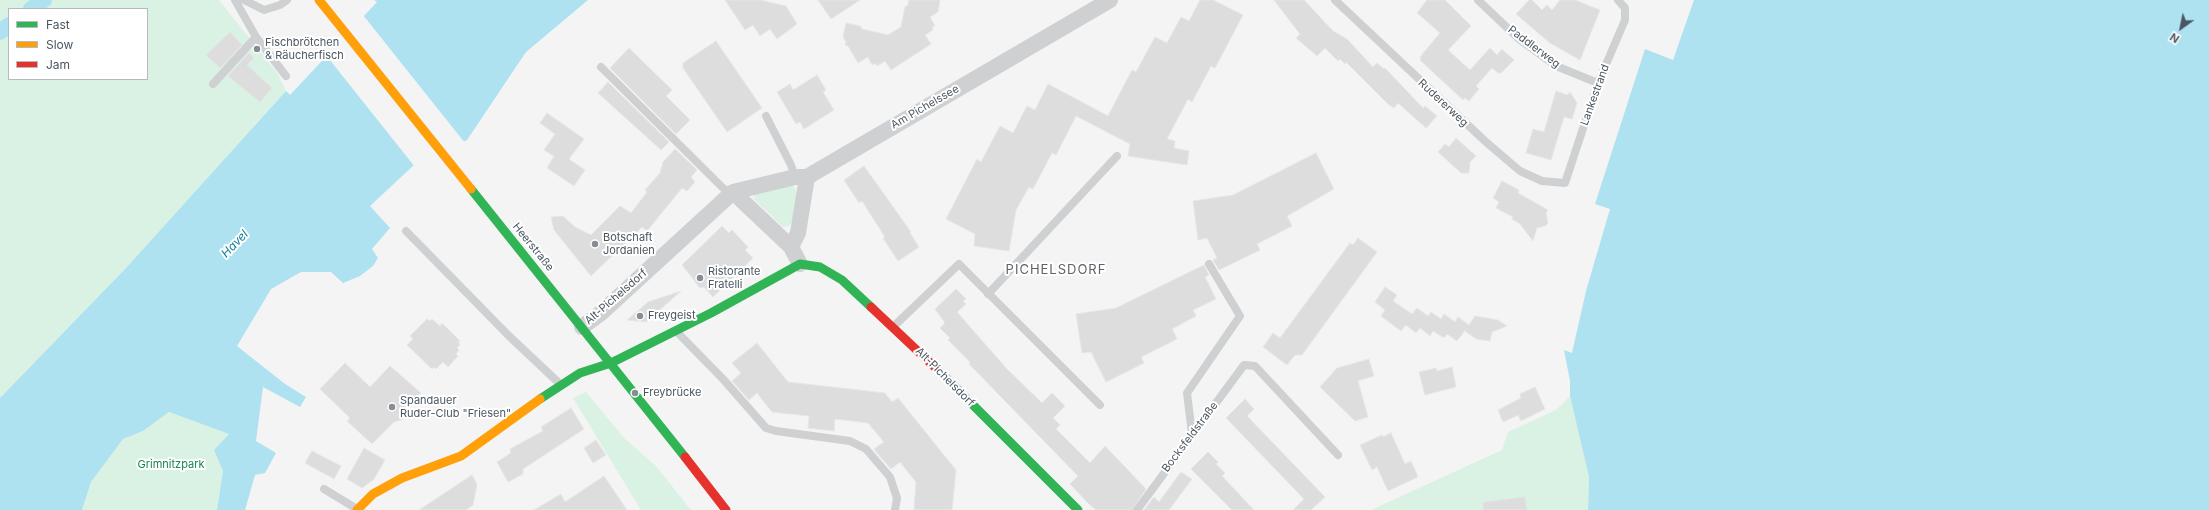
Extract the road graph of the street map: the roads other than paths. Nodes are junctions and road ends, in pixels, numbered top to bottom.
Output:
1 (235, 0) edge
2 (244, 0) edge
3 (287, 0) edge
4 (320, 0) edge
5 (1110, 0) edge
6 (1335, 0) edge
7 (1478, 0) edge
8 (1618, 0) edge
9 (256, 37) junction
10 (601, 67) dead end
11 (286, 76) dead end
12 (1598, 83) junction
13 (213, 84) dead end
14 (766, 116) dead end
15 (1117, 156) dead end
16 (801, 177) junction
17 (1565, 183) joint
18 (733, 192) junction
19 (406, 231) dead end
20 (791, 247) junction
21 (800, 264) junction
22 (1209, 264) dead end
23 (988, 294) junction
24 (582, 327) junction
25 (893, 327) junction
26 (675, 331) junction
27 (611, 363) junction
28 (561, 385) junction
29 (1100, 405) dead end
30 (1192, 434) junction
31 (1338, 455) dead end
32 (324, 489) dead end
33 (357, 510) edge
34 (726, 510) edge
35 (895, 510) edge
36 (1078, 510) edge
37 (1137, 510) edge

1 - 9 lane
2 - 3 lane
4 - 24 street, Heerstraße
5 - 16 street, Am Pichelssee
6 - 17 lane, Rudererweg
7 - 12 lane, Paddlerweg
8 - 12 lane, Lankestrand
9 - 11 lane
9 - 13 lane
10 - 18 lane
12 - 17 lane, Lankestrand
14 - 16 lane
15 - 23 lane
16 - 18 street, Am Pichelssee
16 - 20 street
18 - 20 street
18 - 24 street, Alt-Pichelsdorf
19 - 28 lane
20 - 21 street
21 - 25 street, Alt-Pichelsdorf
21 - 26 street
22 - 30 lane
23 - 25 lane
23 - 29 lane
24 - 27 street, Heerstraße
25 - 36 street, Alt-Pichelsdorf
26 - 27 street
26 - 35 lane
27 - 28 street
27 - 34 street, Heerstraße
28 - 33 street
30 - 31 lane, Bocksfeldstraße
30 - 37 lane, Bocksfeldstraße
32 - 33 lane

